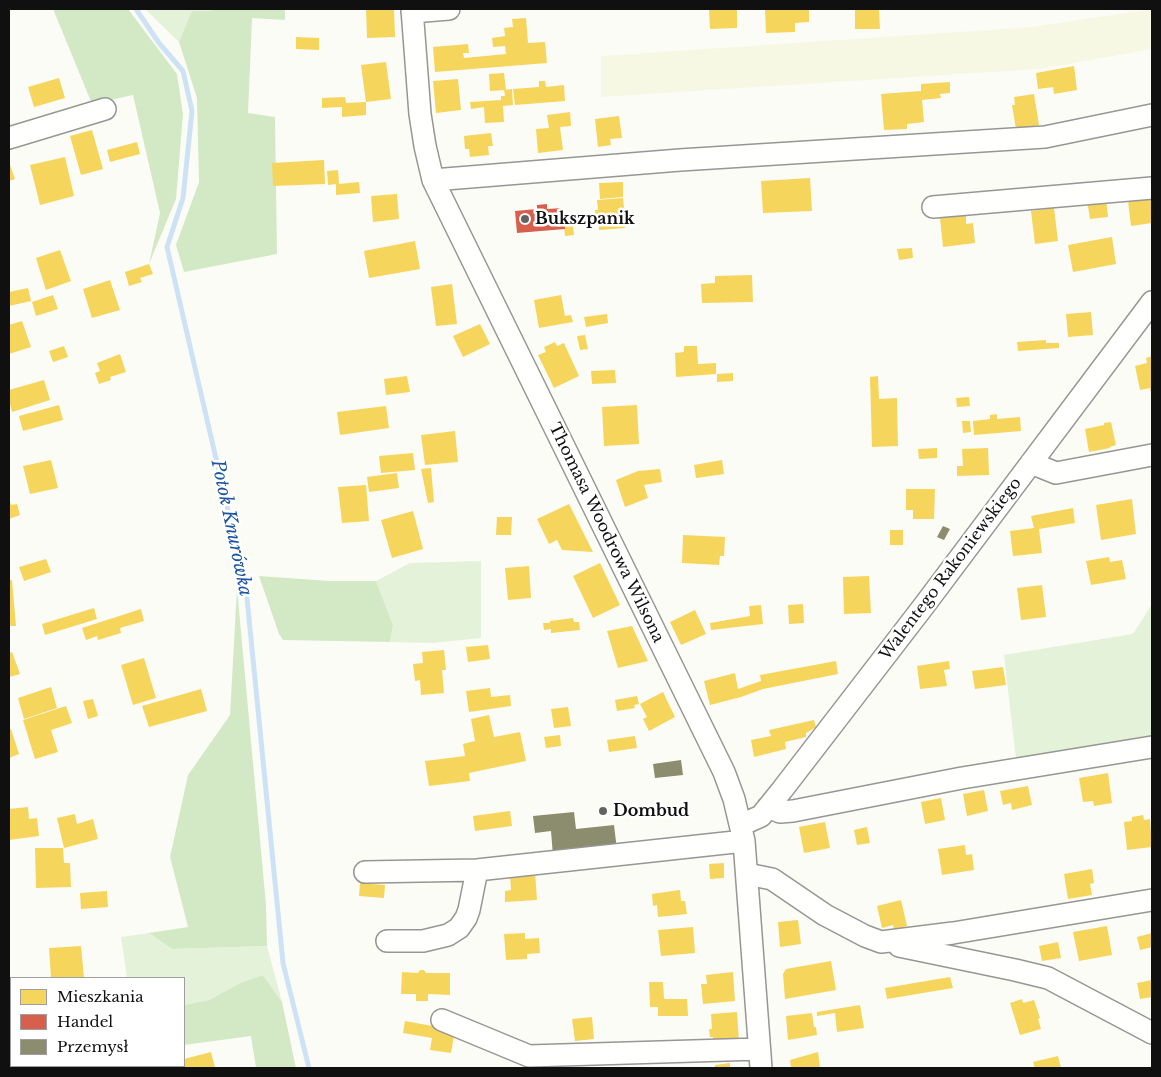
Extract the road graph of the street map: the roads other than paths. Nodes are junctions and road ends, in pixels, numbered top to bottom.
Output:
1 (449, 9) edge
2 (412, 10) edge
3 (105, 109) dead end
4 (1152, 116) edge
5 (9, 138) edge
6 (433, 180) junction
7 (1152, 188) edge
8 (933, 207) dead end
9 (1152, 302) edge
10 (1152, 455) edge
11 (1031, 463) junction
12 (1152, 747) edge
13 (768, 807) junction
14 (743, 833) junction
15 (477, 870) junction
16 (365, 872) dead end
17 (747, 874) junction
18 (1152, 900) edge
19 (387, 941) dead end
20 (881, 942) junction
21 (442, 1020) dead end
22 (1147, 1027) edge
23 (760, 1058) edge

1 - 2 street
2 - 6 street, Thomasa Woodrowa Wilsona
3 - 5 street
4 - 6 street
6 - 14 street, Thomasa Woodrowa Wilsona
7 - 8 street
9 - 11 street, Walentego Rakoniewskiego
10 - 11 street
11 - 13 street, Walentego Rakoniewskiego
12 - 13 street
13 - 14 street, Walentego Rakoniewskiego
14 - 15 street
14 - 17 street, Thomasa Woodrowa Wilsona
15 - 16 street
15 - 19 street
17 - 20 street
17 - 23 street, Thomasa Woodrowa Wilsona
18 - 20 street
20 - 22 street
21 - 23 street

